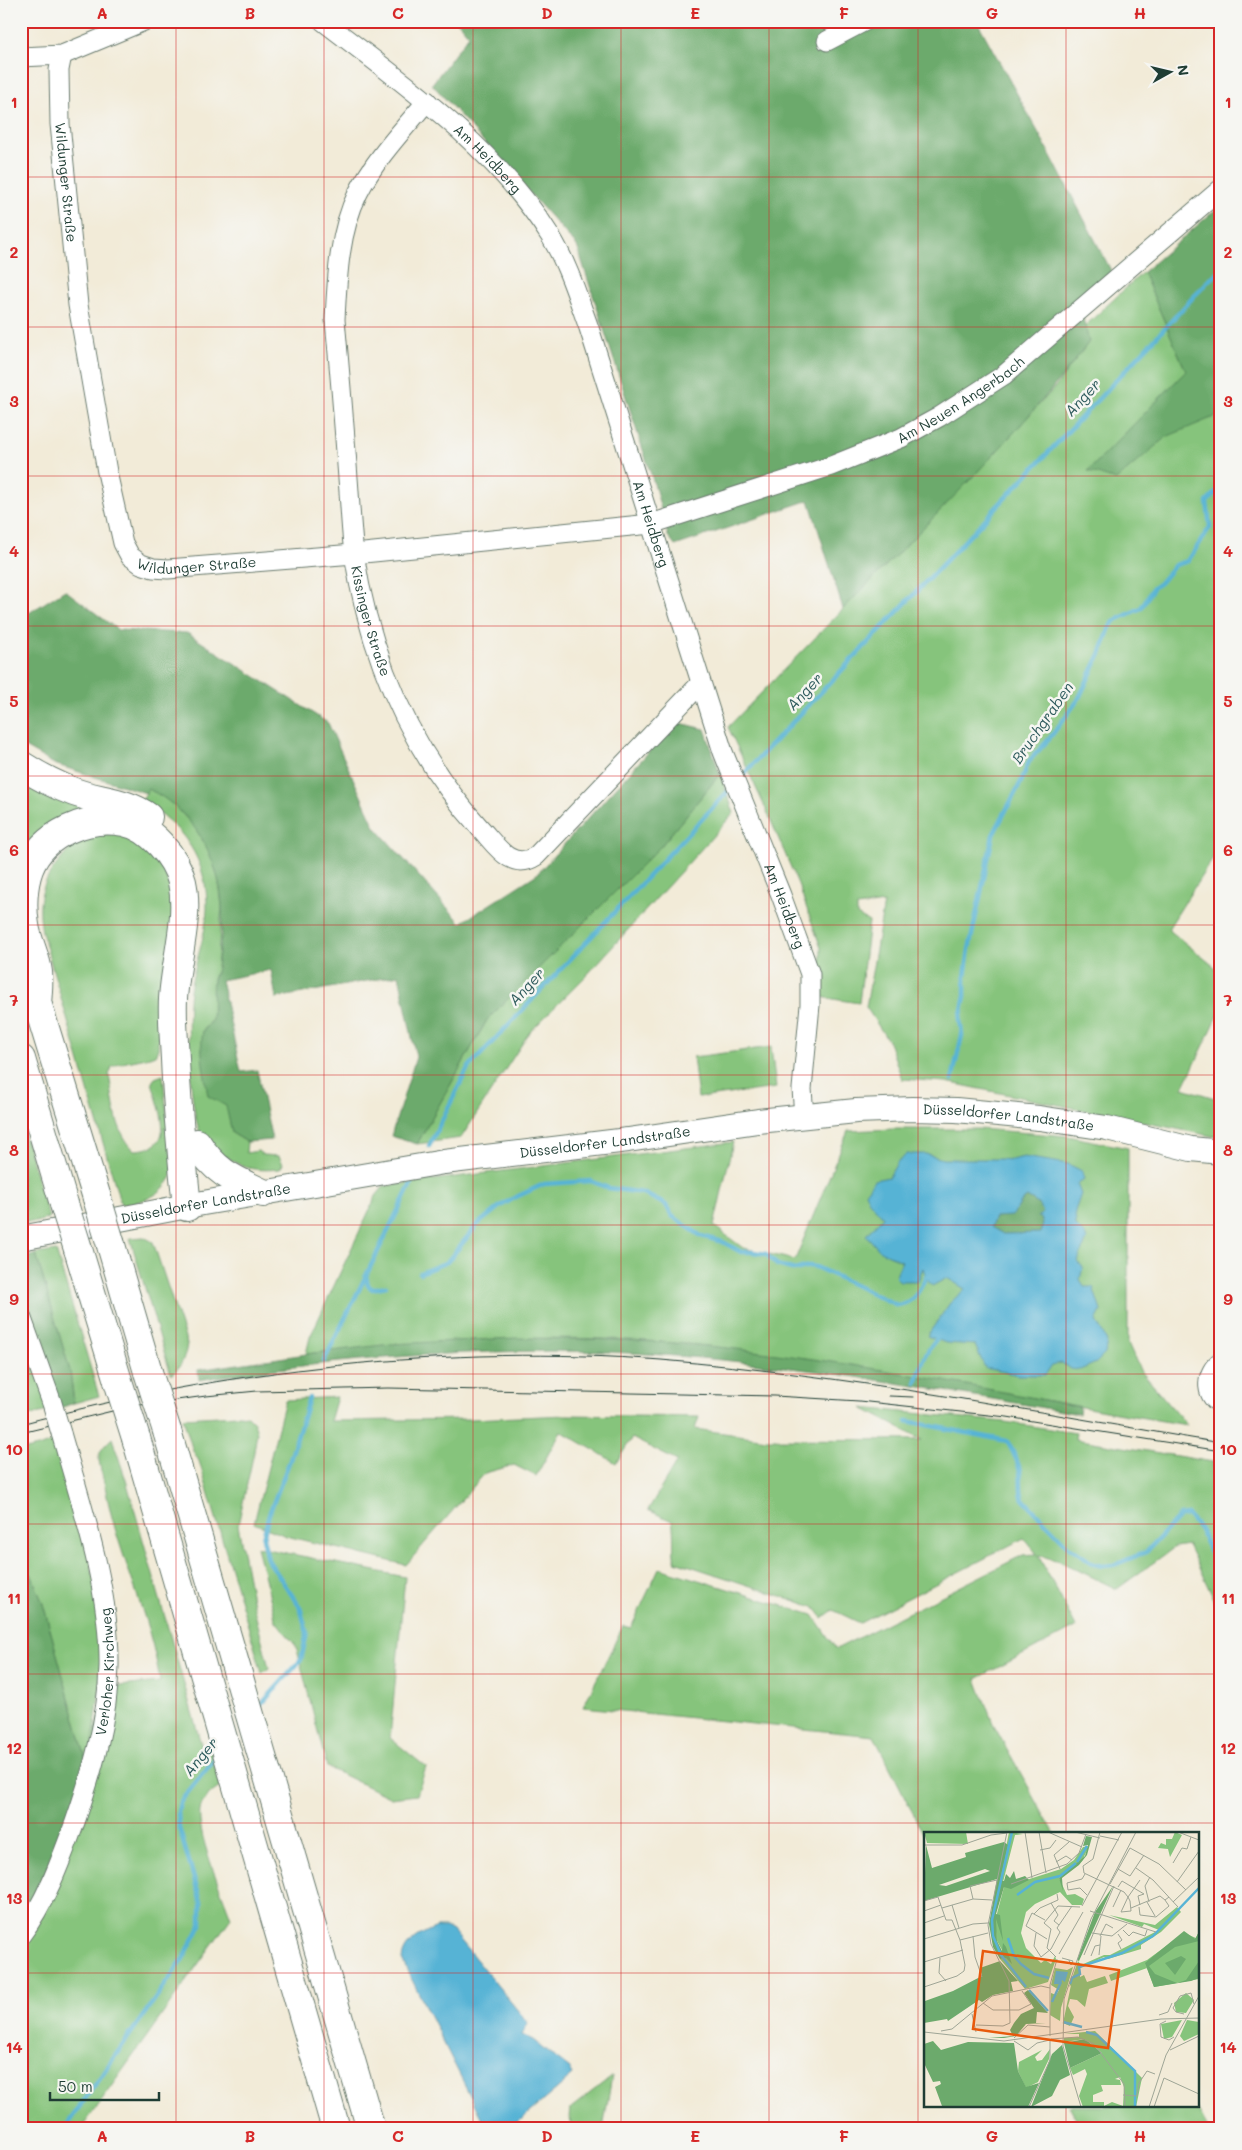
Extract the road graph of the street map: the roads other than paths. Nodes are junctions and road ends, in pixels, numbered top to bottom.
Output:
1 (144, 21) edge
2 (323, 21) edge
3 (865, 21) edge
4 (827, 41) dead end
5 (62, 54) junction
6 (21, 57) edge
7 (427, 102) junction
8 (1221, 190) edge
9 (651, 524) junction
10 (354, 554) junction
11 (701, 682) junction
12 (21, 765) edge
13 (21, 954) edge
14 (37, 1003) junction
15 (21, 1059) edge
16 (804, 1116) junction
17 (197, 1143) junction
18 (1192, 1149) junction
19 (1221, 1152) edge
20 (1221, 1164) edge
21 (263, 1192) junction
22 (195, 1205) junction
23 (21, 1238) edge
24 (21, 1316) edge
25 (1221, 1361) edge
26 (1221, 1404) edge
27 (21, 1934) edge
28 (336, 2129) edge
29 (372, 2129) edge

1 - 5 street
2 - 7 street, Am Heidberg
3 - 4 street
5 - 6 street
5 - 10 street, Wildunger Straße
7 - 9 street, Am Heidberg
7 - 10 street, Kissinger Straße
8 - 9 street, Am Neuen Angerbach
9 - 10 street, Wildunger Straße
9 - 11 street, Am Heidberg
10 - 11 street, Kissinger Straße
11 - 16 street, Am Heidberg
12 - 17 highway
13 - 14 highway
14 - 22 highway
14 - 29 highway, bridge
15 - 28 highway, bridge
16 - 18 main road, Düsseldorfer Landstraße
16 - 21 main road, Düsseldorfer Landstraße
17 - 21 highway
17 - 22 highway
18 - 19 main road, Düsseldorfer Landstraße
18 - 20 main road, Düsseldorfer Landstraße
21 - 22 main road, Düsseldorfer Landstraße
22 - 23 main road, Düsseldorfer Landstraße
24 - 27 street, Verloher Kirchweg, bridge
25 - 26 street

